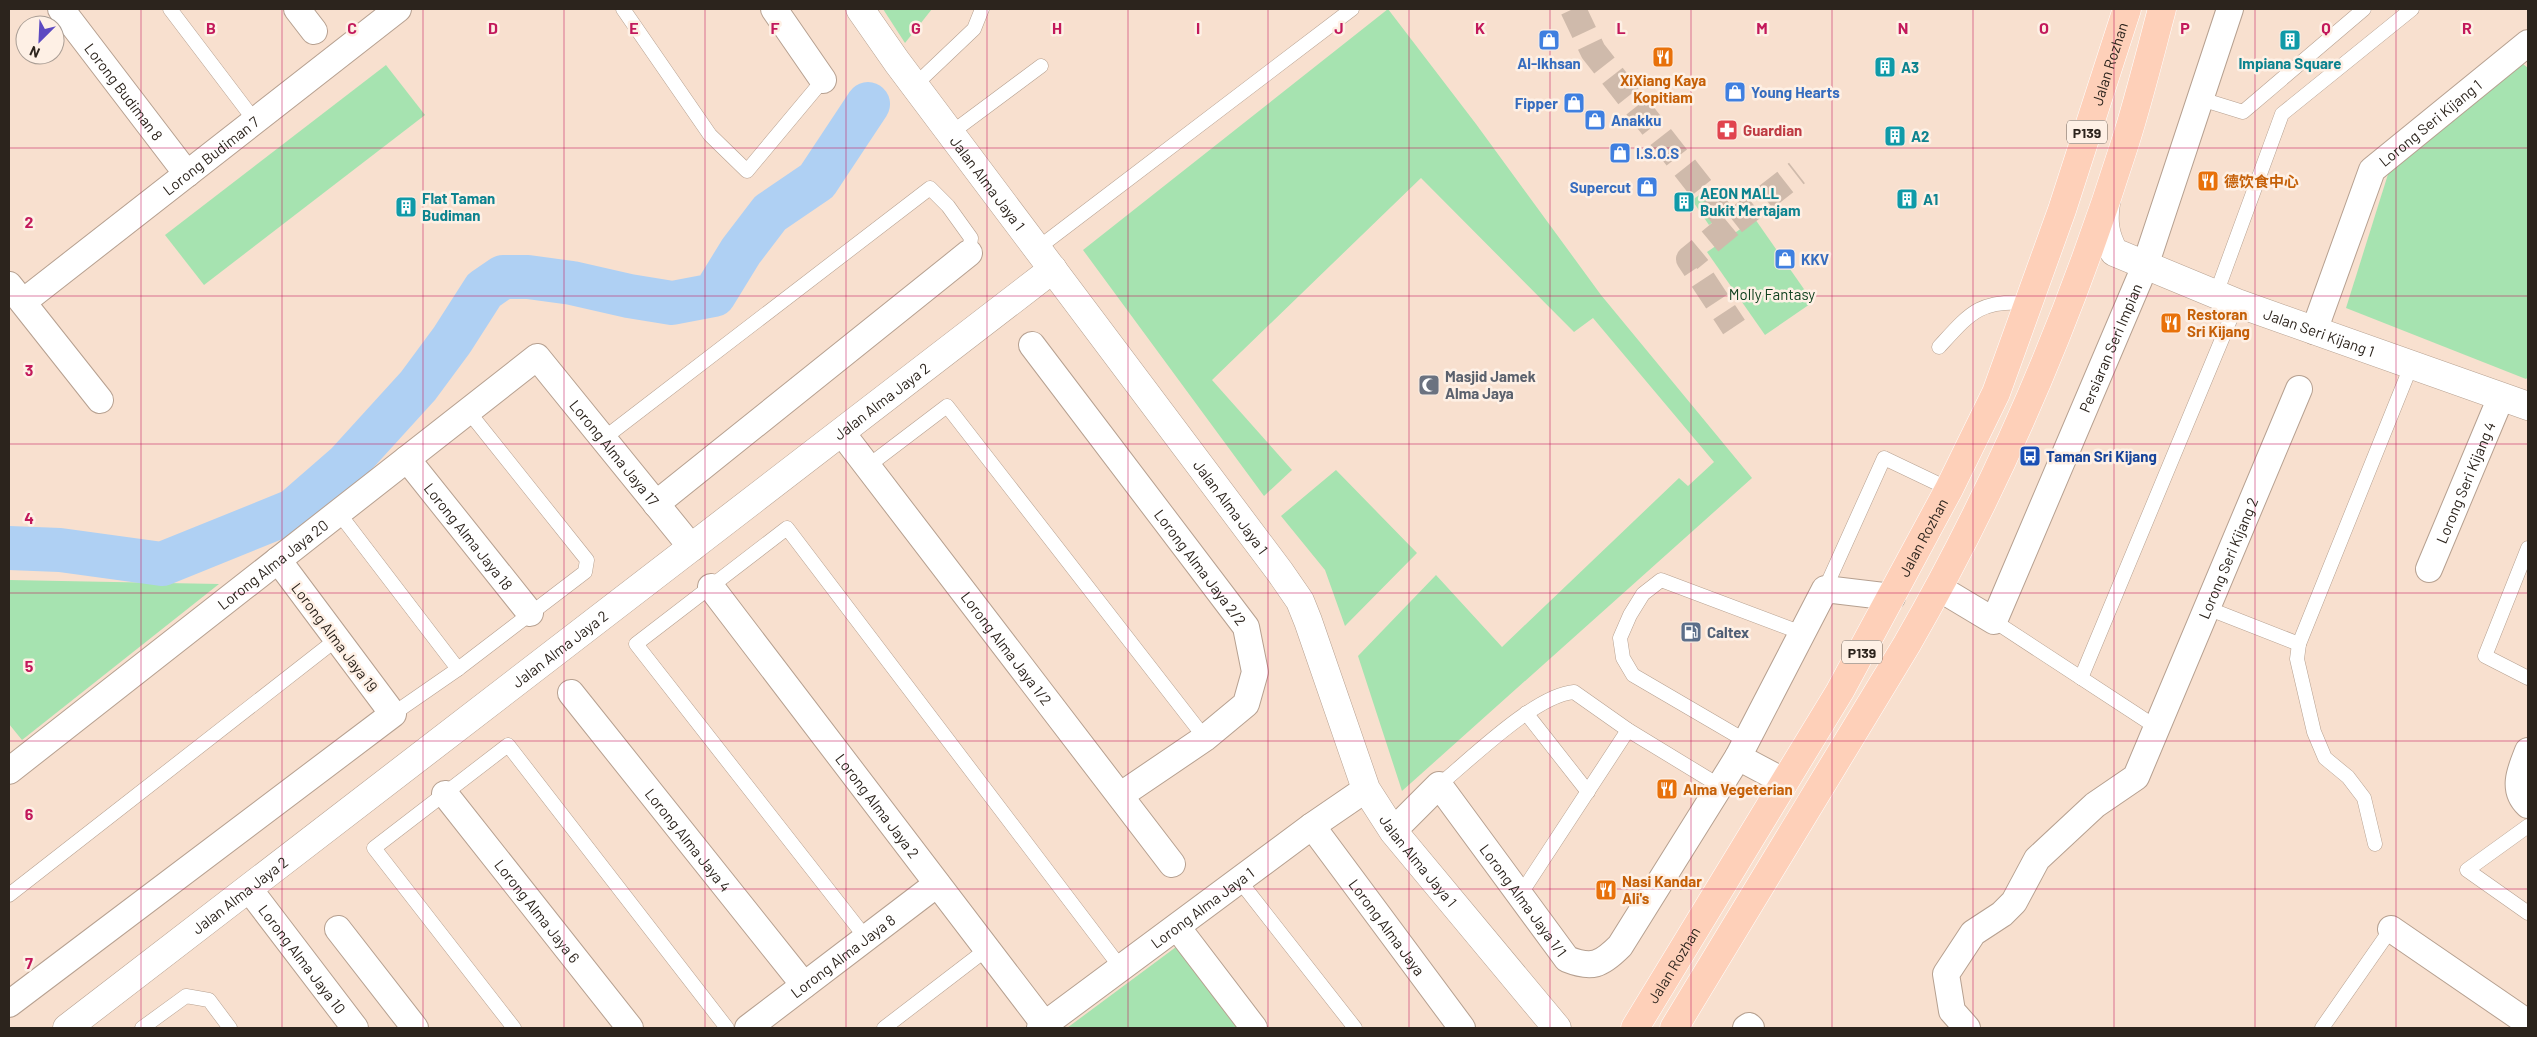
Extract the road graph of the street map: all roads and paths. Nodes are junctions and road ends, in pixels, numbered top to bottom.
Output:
1 (61, 9) edge
2 (170, 9) edge
3 (297, 9) edge
4 (398, 9) edge
5 (624, 9) edge
6 (774, 9) edge
7 (860, 9) edge
8 (982, 9) edge
9 (1352, 9) edge
10 (2127, 9) edge
11 (2162, 9) edge
12 (2230, 9) edge
13 (2364, 9) edge
14 (2412, 9) edge
15 (314, 31) dead end
16 (2524, 51) edge
17 (1041, 66) dead end
18 (823, 80) joint
19 (915, 84) junction
20 (2201, 98) junction
21 (254, 121) junction
22 (951, 133) junction
23 (187, 174) junction
24 (2106, 203) junction
25 (2114, 252) junction
26 (969, 253) joint
27 (1045, 258) junction
28 (2145, 266) junction
29 (2080, 271) junction
30 (16, 294) edge
31 (2227, 298) junction
32 (2029, 303) junction
33 (2314, 331) junction
34 (1032, 345) dead end
35 (1939, 347) dead end
36 (537, 357) joint
37 (2411, 366) junction
38 (2299, 389) dead end
39 (2501, 397) junction
40 (100, 400) dead end
41 (2528, 406) edge
42 (468, 411) junction
43 (842, 433) junction
44 (603, 439) junction
45 (407, 459) junction
46 (868, 466) junction
47 (1949, 489) junction
48 (656, 504) junction
49 (338, 512) junction
50 (692, 548) junction
51 (2528, 548) edge
52 (278, 560) junction
53 (2429, 568) dead end
54 (711, 587) junction
55 (1939, 588) junction
56 (1825, 589) junction
57 (1892, 597) junction
58 (2207, 608) junction
59 (530, 613) junction
60 (1994, 621) junction
61 (1802, 633) junction
62 (337, 639) junction
63 (2299, 644) junction
64 (458, 669) junction
65 (2081, 678) junction
66 (2528, 678) edge
67 (571, 694) dead end
68 (1526, 713) junction
69 (393, 714) junction
70 (2156, 727) junction
71 (1628, 730) junction
72 (1205, 738) junction
73 (1742, 749) junction
74 (2528, 751) edge
75 (13, 759) edge
76 (1785, 782) junction
77 (1439, 785) junction
78 (1720, 786) junction
79 (1366, 788) junction
80 (1588, 792) junction
81 (445, 794) junction
82 (1121, 796) junction
83 (2528, 805) edge
84 (1312, 826) junction
85 (2528, 826) edge
86 (1393, 831) junction
87 (2375, 844) dead end
88 (1172, 864) dead end
89 (1239, 880) junction
90 (937, 884) junction
91 (249, 889) junction
92 (9, 895) edge
93 (1520, 895) junction
94 (2528, 913) edge
95 (1177, 927) junction
96 (338, 929) dead end
97 (2391, 929) joint
98 (866, 938) junction
99 (987, 949) junction
100 (1121, 968) junction
101 (804, 985) junction
102 (9, 1004) edge
103 (2528, 1023) edge
104 (1043, 1027) edge
105 (67, 1028) edge
106 (142, 1028) edge
107 (230, 1028) edge
108 (356, 1028) edge
109 (415, 1028) edge
110 (514, 1028) edge
111 (630, 1028) edge
112 (727, 1028) edge
113 (748, 1028) edge
114 (884, 1028) edge
115 (1253, 1028) edge
116 (1355, 1028) edge
117 (1462, 1028) edge
118 (1557, 1028) edge
119 (1635, 1028) edge
120 (1674, 1028) edge
121 (1746, 1028) edge
122 (1751, 1028) edge
123 (1967, 1028) edge
124 (2322, 1028) edge

1 - 23 street, Lorong Budiman 8
2 - 21 lane
3 - 15 street
4 - 21 street, Lorong Budiman 7
5 - 18 lane
6 - 18 street
7 - 19 street, Jalan Alma Jaya 1
8 - 19 lane
9 - 27 lane
10 - 32 main road, Jalan Rozhan / P139
11 - 24 main road, P139
12 - 20 street, Persiaran Seri Impian
13 - 20 lane
14 - 31 lane
16 - 33 street, Lorong Seri Kijang 1
17 - 22 lane
19 - 22 street, Jalan Alma Jaya 1
20 - 28 street, Persiaran Seri Impian
21 - 23 street, Lorong Budiman 7
22 - 27 street, Jalan Alma Jaya 1
23 - 30 street, Lorong Budiman 7
24 - 25 street
24 - 29 main road, P139
25 - 28 street, Jalan Seri Kijang 1
25 - 29 street
26 - 44 lane
26 - 48 street
27 - 43 street, Jalan Alma Jaya 2
27 - 79 street, Jalan Alma Jaya 1
28 - 31 street, Jalan Seri Kijang 1
28 - 60 street, Persiaran Seri Impian
29 - 55 main road, P139
30 - 40 street
31 - 33 street, Jalan Seri Kijang 1
31 - 65 lane
32 - 35 lane
32 - 47 main road, Jalan Rozhan / P139
33 - 37 street, Jalan Seri Kijang 1
34 - 72 street, Lorong Alma Jaya 2/2
36 - 42 street, Lorong Alma Jaya 20
36 - 44 street, Lorong Alma Jaya 17
37 - 39 street, Jalan Seri Kijang 1
37 - 63 lane
38 - 58 street, Lorong Seri Kijang 2
39 - 41 street, Jalan Seri Kijang 1
39 - 53 street, Lorong Seri Kijang 4
42 - 45 street, Lorong Alma Jaya 20
42 - 59 lane
43 - 46 street, Lorong Alma Jaya 1/2
43 - 50 street, Jalan Alma Jaya 2
44 - 48 street, Lorong Alma Jaya 17
45 - 49 street, Lorong Alma Jaya 20
45 - 59 street, Lorong Alma Jaya 18
46 - 72 lane
46 - 82 street, Lorong Alma Jaya 1/2
47 - 56 lane
47 - 57 main road, Jalan Rozhan / P139
48 - 50 street, Lorong Alma Jaya 17
49 - 52 street, Lorong Alma Jaya 20
49 - 64 lane
50 - 91 street, Jalan Alma Jaya 2
51 - 66 lane
52 - 62 street, Lorong Alma Jaya 19
52 - 75 street, Lorong Alma Jaya 20
54 - 90 street, Lorong Alma Jaya 2
54 - 98 lane
54 - 100 lane
55 - 60 street
55 - 120 main road, P139
56 - 57 street
56 - 61 street, Lorong Alma Jaya 1/1
57 - 76 main road, Jalan Rozhan / P139
58 - 63 lane
58 - 70 street, Lorong Seri Kijang 2
59 - 64 lane
60 - 65 lane
61 - 73 street, Lorong Alma Jaya 1/1
61 - 73 lane
62 - 69 street, Lorong Alma Jaya 19
62 - 92 lane
63 - 87 lane
64 - 69 lane
65 - 70 lane
67 - 101 street, Lorong Alma Jaya 4
68 - 71 lane
68 - 77 lane
68 - 80 lane
69 - 102 street
70 - 123 street, Lorong Seri Kijang 2
71 - 78 lane
71 - 80 lane
72 - 82 street, Lorong Alma Jaya 2/2
73 - 76 street
73 - 78 street, Lorong Alma Jaya 1/1
74 - 83 street
76 - 119 main road, Jalan Rozhan / P139
77 - 86 street
77 - 93 street, Lorong Alma Jaya 1/1
78 - 93 street, Lorong Alma Jaya 1/1
79 - 84 street, Lorong Alma Jaya 1
79 - 86 street, Jalan Alma Jaya 1
80 - 93 lane
81 - 110 lane
81 - 111 street, Lorong Alma Jaya 6
81 - 112 lane
82 - 88 street, Lorong Alma Jaya 1/2
84 - 89 street, Lorong Alma Jaya 1
84 - 117 street, Lorong Alma Jaya
85 - 94 lane
86 - 118 street, Jalan Alma Jaya 1
89 - 95 street, Lorong Alma Jaya 1
89 - 116 lane
90 - 98 street, Lorong Alma Jaya 8
90 - 99 street, Lorong Alma Jaya 2
91 - 105 street, Jalan Alma Jaya 2
91 - 108 street, Lorong Alma Jaya 10
95 - 100 street, Lorong Alma Jaya 1
95 - 115 street
96 - 109 street
97 - 103 street
97 - 124 lane
98 - 101 street, Lorong Alma Jaya 8
99 - 104 street, Lorong Alma Jaya 2
99 - 114 lane
100 - 104 street, Lorong Alma Jaya 1
101 - 113 street, Lorong Alma Jaya 8
106 - 107 lane
121 - 122 street

